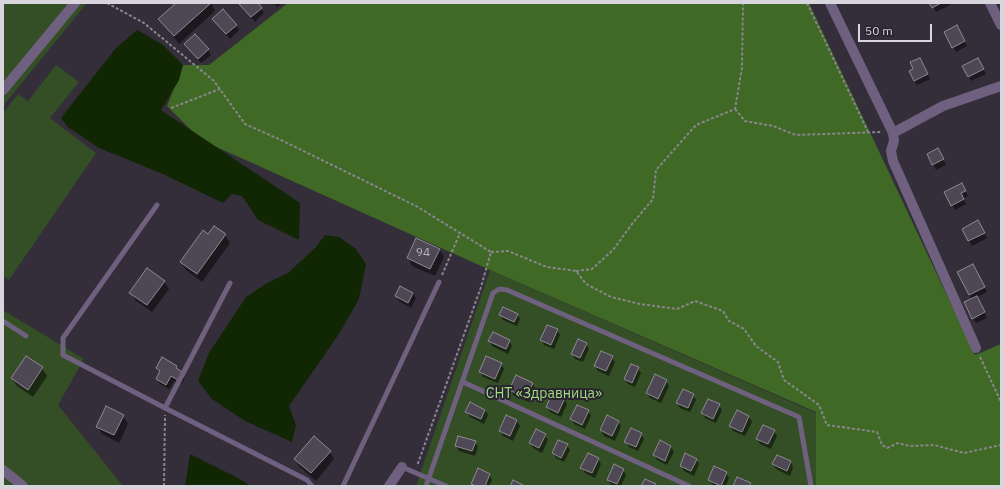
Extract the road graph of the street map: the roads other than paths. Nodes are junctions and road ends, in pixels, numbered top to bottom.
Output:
1 (75, 3) edge
2 (830, 3) edge
3 (990, 3) edge
4 (1001, 25) edge
5 (1001, 86) edge
6 (3, 90) edge
7 (893, 133) junction
8 (157, 205) dead end
9 (439, 282) road end
10 (230, 283) dead end
11 (3, 321) edge
12 (26, 336) dead end
13 (976, 348) road end
14 (463, 382) junction
15 (165, 408) junction
16 (402, 467) joint
17 (3, 470) edge
18 (429, 478) junction
19 (23, 486) edge
20 (312, 486) edge
21 (343, 486) edge
22 (389, 486) edge
23 (426, 486) edge
24 (446, 486) edge
25 (688, 486) edge
26 (811, 486) edge

1 - 6 street
2 - 7 street
3 - 4 street
5 - 7 street
7 - 13 street
8 - 15 lane
9 - 21 lane
10 - 15 lane
11 - 12 lane
14 - 18 lane
14 - 25 lane
14 - 26 lane
15 - 20 lane
16 - 18 lane
16 - 22 street
17 - 19 street
18 - 23 lane
18 - 24 lane

